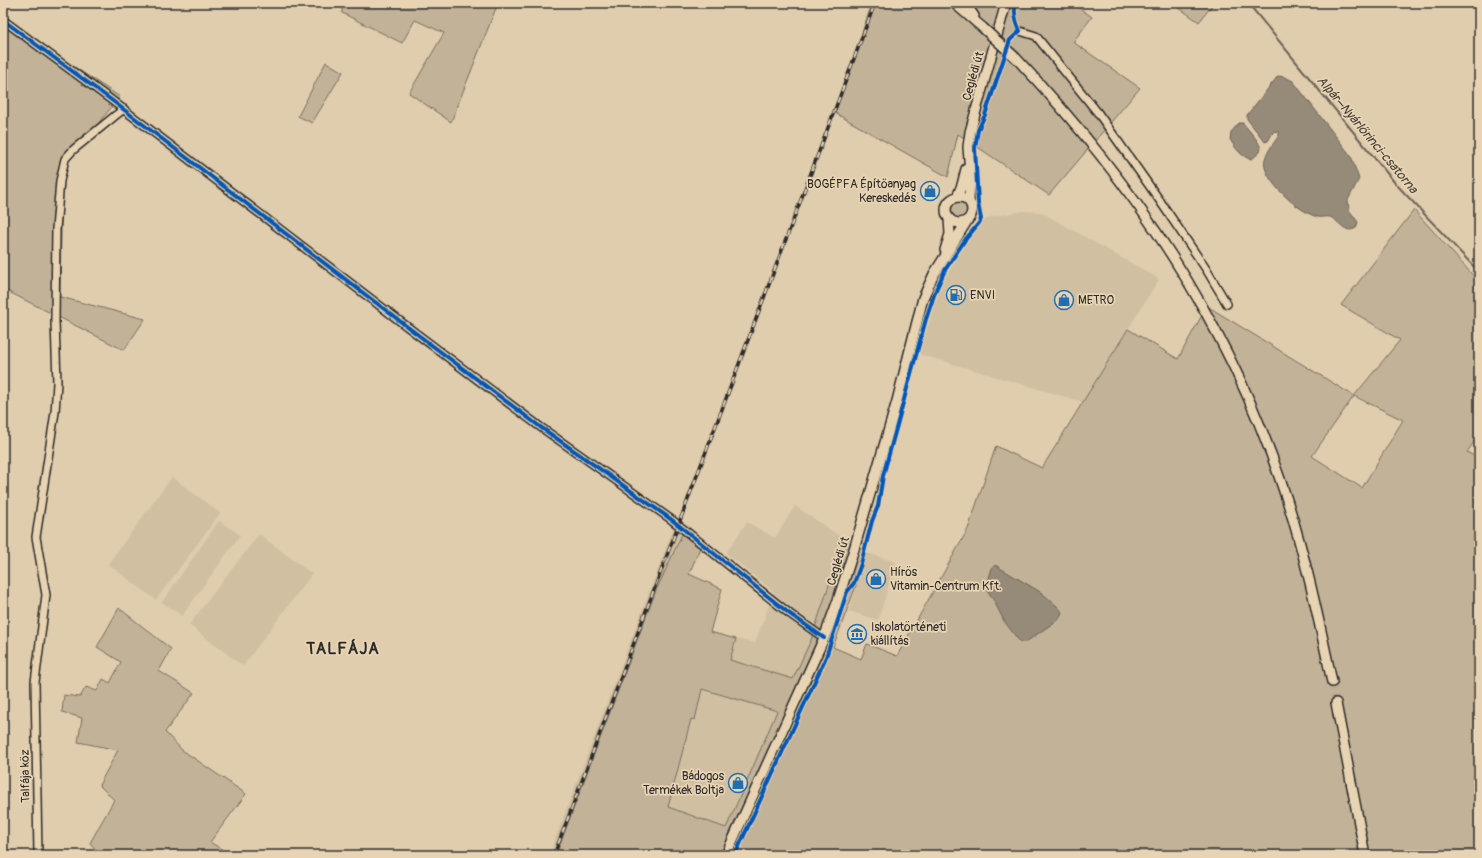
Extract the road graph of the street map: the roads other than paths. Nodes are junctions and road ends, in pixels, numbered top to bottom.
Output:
1 (954, 3) edge
2 (965, 3) edge
3 (1006, 3) edge
4 (3, 20) edge
5 (981, 26) junction
6 (1020, 31) dead end
7 (124, 109) junction
8 (968, 156) junction
9 (957, 197) junction
10 (969, 201) junction
11 (949, 218) junction
12 (967, 221) junction
13 (940, 263) junction
14 (1227, 304) dead end
15 (824, 638) junction
16 (1332, 682) tunnel mouth
17 (1336, 703) tunnel mouth
18 (38, 855) edge
19 (726, 855) edge
20 (1365, 855) edge

1 - 5 main road
2 - 5 main road
3 - 8 main road, Ceglédi út
4 - 7 street
5 - 16 main road, bridge
6 - 14 street
7 - 15 street
7 - 18 street, Talfája köz
8 - 9 main road, Ceglédi út
8 - 10 main road, Ceglédi út
9 - 10 main road
9 - 11 main road
10 - 12 main road
11 - 12 main road
11 - 13 main road, Ceglédi út
12 - 13 main road, Ceglédi út
13 - 15 main road, Ceglédi út
15 - 19 main road, Ceglédi út
17 - 20 main road

